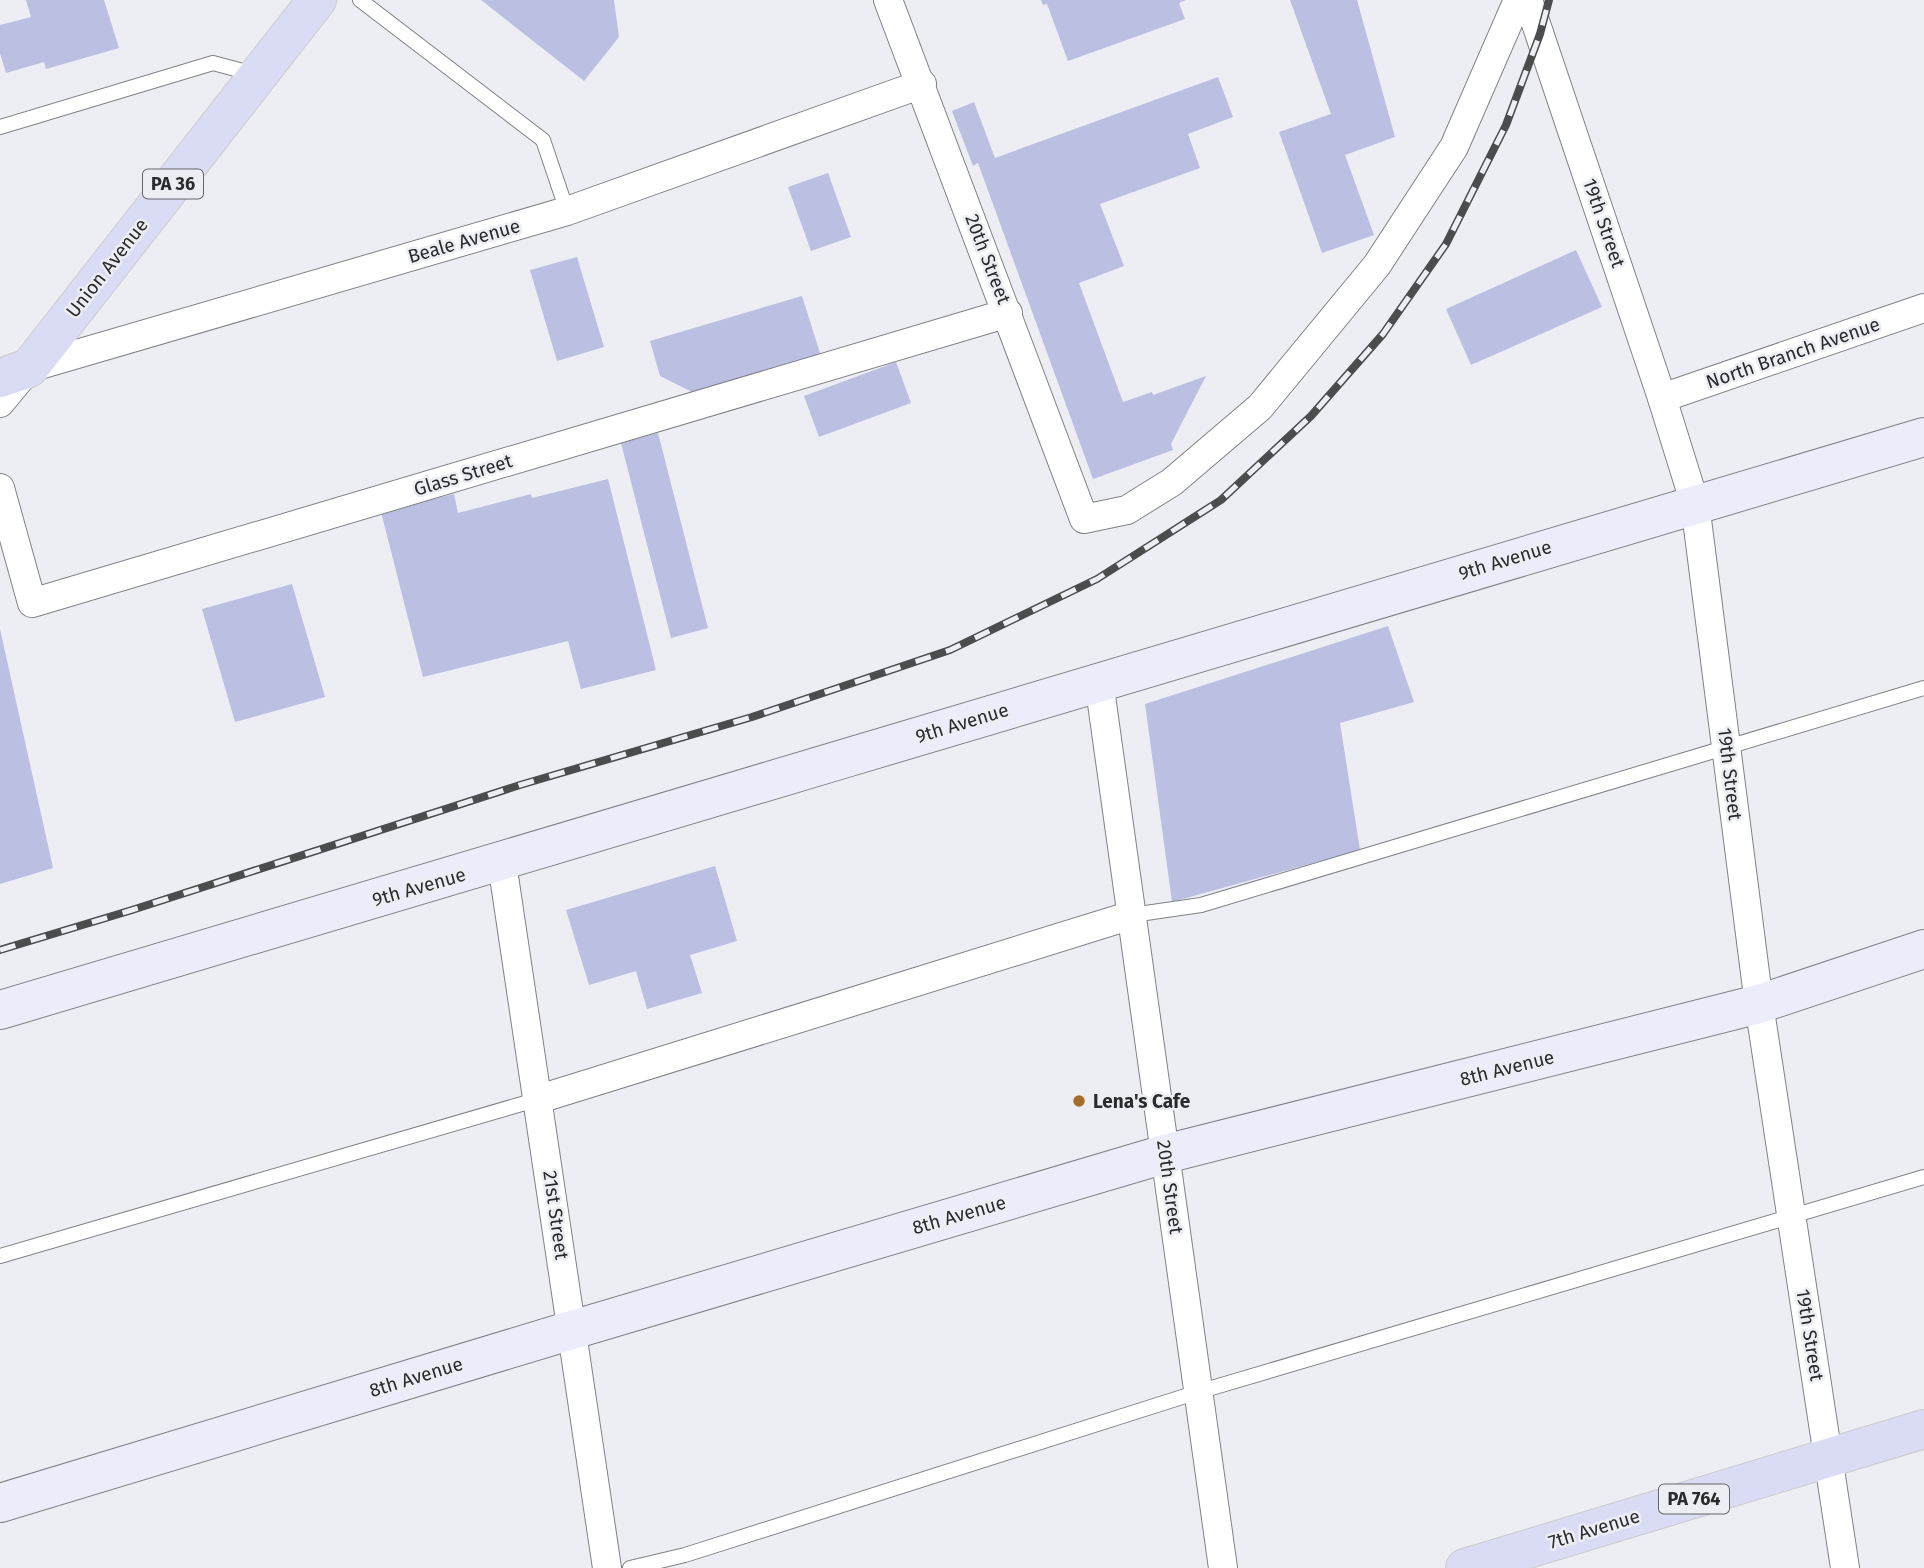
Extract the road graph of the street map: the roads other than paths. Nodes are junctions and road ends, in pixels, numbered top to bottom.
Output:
1 (317, 0) edge
2 (360, 0) edge
3 (888, 0) edge
4 (1518, 0) edge
5 (1528, 0) edge
6 (258, 75) junction
7 (922, 84) junction
8 (0, 127) edge
9 (567, 211) junction
10 (1924, 308) edge
11 (1008, 313) junction
12 (14, 373) edge
13 (1662, 398) junction
14 (0, 404) edge
15 (1924, 437) edge
16 (0, 488) edge
17 (1695, 504) junction
18 (1099, 682) junction
19 (1924, 688) edge
20 (1726, 746) junction
21 (502, 863) junction
22 (1132, 915) junction
23 (1924, 949) edge
24 (1759, 1004) junction
25 (0, 1010) edge
26 (539, 1099) junction
27 (1165, 1154) junction
28 (1924, 1177) edge
29 (1792, 1215) junction
30 (0, 1256) edge
31 (572, 1329) junction
32 (1198, 1392) junction
33 (1924, 1429) edge
34 (1829, 1458) junction
35 (0, 1503) edge
36 (607, 1568) edge
37 (631, 1568) edge
38 (1223, 1568) edge
39 (1465, 1568) edge
40 (1845, 1568) edge

1 - 6 main road, Union Avenue / PA 36
2 - 9 lane
3 - 7 street, 20th Street
4 - 11 street, 20th Street
5 - 13 street, 19th Street
6 - 8 lane
6 - 12 main road, Union Avenue / PA 36
7 - 9 street, Beale Avenue
7 - 11 street, 20th Street
9 - 12 street, Beale Avenue
10 - 13 street, North Branch Avenue
11 - 16 street, Glass Street
12 - 14 street, Union Avenue
13 - 17 street, 19th Street
15 - 17 street, 9th Avenue
17 - 18 street, 9th Avenue
17 - 20 street, 19th Street
18 - 21 street, 9th Avenue
18 - 22 street, 20th Street
19 - 20 lane
20 - 22 lane
20 - 24 street, 19th Street
21 - 25 street, 9th Avenue
21 - 26 street, 21st Street
22 - 26 street
22 - 27 street, 20th Street
23 - 24 street, 8th Avenue
24 - 27 street, 8th Avenue
24 - 29 street, 19th Street
26 - 30 lane
26 - 31 street, 21st Street
27 - 31 street, 8th Avenue
27 - 32 street, 20th Street
28 - 29 lane
29 - 32 lane
29 - 34 street, 19th Street
31 - 35 street, 8th Avenue
31 - 36 street, 21st Street
32 - 37 lane
32 - 38 street, 20th Street
33 - 34 main road, 7th Avenue / PA 764
34 - 39 main road, 7th Avenue / PA 764
34 - 40 street, 19th Street

